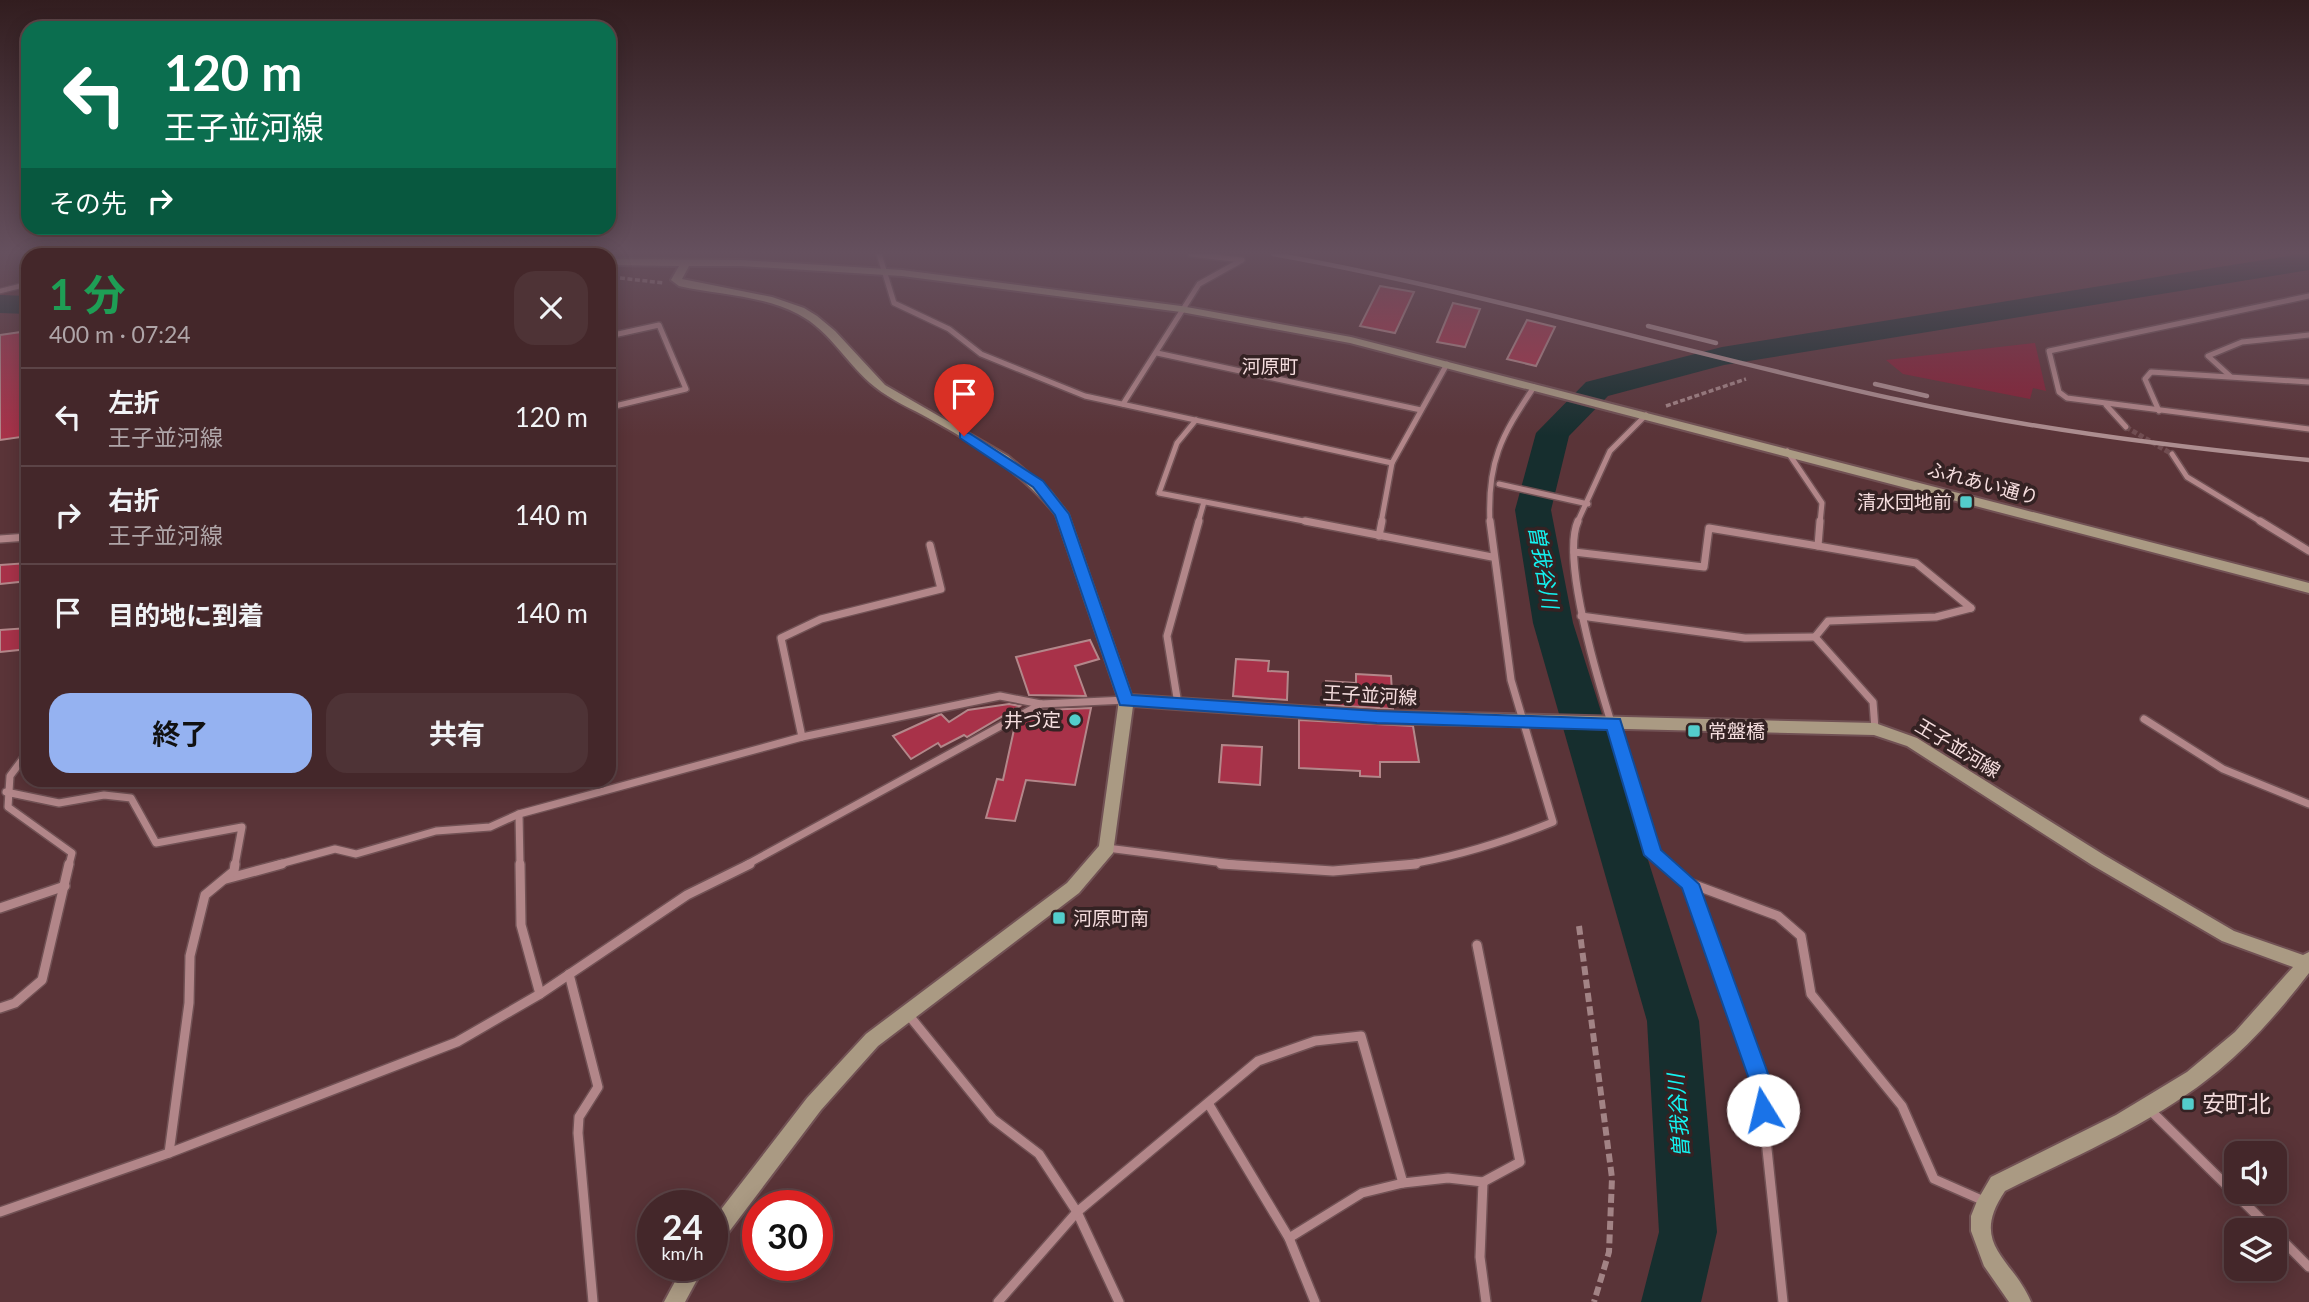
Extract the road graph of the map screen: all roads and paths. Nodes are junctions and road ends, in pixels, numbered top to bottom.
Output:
1 (807, 315) edge
2 (918, 315) edge
3 (1178, 315) edge
4 (1213, 315) edge
5 (2220, 315) edge
6 (616, 334) edge
7 (2309, 335) edge
8 (1157, 353) junction
9 (1447, 364) junction
10 (2231, 376) junction
11 (1746, 379) dead end
12 (2309, 382) edge
13 (1534, 387) junction
14 (1124, 404) junction
15 (2106, 405) junction
16 (616, 406) edge
17 (1421, 410) junction
18 (2159, 411) junction
19 (1646, 415) junction
20 (1196, 420) junction
21 (2126, 427) tunnel mouth
22 (2309, 429) edge
23 (1787, 451) junction
24 (2172, 454) tunnel mouth
25 (1392, 463) junction
26 (1499, 484) dead end
27 (1204, 502) junction
28 (1588, 504) junction
29 (1379, 536) junction
30 (21, 538) edge
31 (0, 539) edge
32 (930, 545) dead end
33 (1818, 547) junction
34 (2309, 551) edge
35 (1574, 552) junction
36 (1492, 557) junction
37 (2309, 588) edge
38 (1581, 616) junction
39 (1815, 637) junction
40 (1126, 700) junction
41 (1041, 704) junction
42 (1178, 704) junction
43 (2144, 719) dead end
44 (1529, 722) junction
45 (1607, 723) junction
46 (1875, 729) junction
47 (802, 737) junction
48 (21, 758) edge
49 (6, 792) junction
50 (2309, 804) edge
51 (519, 814) junction
52 (1107, 848) junction
53 (226, 879) junction
54 (1690, 884) junction
55 (65, 886) junction
56 (0, 908) edge
57 (1579, 926) dead end
58 (1477, 945) dead end
59 (2308, 963) edge
60 (569, 974) junction
61 (540, 994) junction
62 (0, 1008) edge
63 (906, 1012) junction
64 (1208, 1103) junction
65 (2148, 1108) junction
66 (169, 1153) junction
67 (1483, 1182) junction
68 (1403, 1183) junction
69 (1984, 1201) junction
70 (0, 1212) edge
71 (1077, 1212) junction
72 (728, 1217) edge
73 (2259, 1218) edge
74 (1289, 1238) junction
75 (2287, 1246) edge
76 (2309, 1267) edge
77 (686, 1281) edge
78 (593, 1302) edge
79 (674, 1302) edge
80 (998, 1302) edge
81 (1119, 1302) edge
82 (1315, 1302) edge
83 (1486, 1302) edge
84 (1594, 1302) edge
85 (1783, 1302) edge
86 (2021, 1302) edge

1 - 40 street
2 - 14 street
3 - 8 street
4 - 9 street
5 - 15 street
6 - 16 street
7 - 10 street
8 - 14 street
8 - 17 street
9 - 13 street
9 - 17 street
10 - 12 street
10 - 18 street
11 - 19 path
13 - 19 street, ふれあい通り
13 - 36 street
14 - 20 street
15 - 18 street
15 - 21 street
17 - 25 street
18 - 22 street
19 - 23 street, ふれあい通り
19 - 28 street
20 - 25 street
20 - 27 street
23 - 33 street
23 - 37 street, ふれあい通り
24 - 34 street
25 - 29 street
26 - 28 street
27 - 29 street
27 - 42 street
28 - 35 street
29 - 36 street
30 - 31 street
32 - 47 street
33 - 35 street
33 - 39 street
35 - 38 street
36 - 44 street
38 - 39 street
38 - 45 street
39 - 46 street
40 - 41 street
40 - 42 street, 王子並河線
40 - 52 street
41 - 47 street
41 - 60 street
42 - 44 street, 王子並河線
43 - 50 street
44 - 45 street, 王子並河線
44 - 52 street
45 - 46 street, 王子並河線
45 - 54 street
46 - 59 street, 王子並河線
47 - 51 street
48 - 49 street
49 - 53 street
49 - 55 street
51 - 53 street
51 - 61 street
52 - 63 street
53 - 66 street
54 - 69 street
54 - 85 street
55 - 56 street
55 - 62 street
57 - 84 path
58 - 67 street
59 - 65 street
60 - 61 street
60 - 78 street
61 - 66 street
63 - 71 street
63 - 72 street
64 - 68 street
64 - 71 street
64 - 74 street
65 - 69 street
65 - 73 street
66 - 70 street
67 - 68 street
67 - 83 street
68 - 74 street
69 - 86 street
71 - 80 street
71 - 81 street
74 - 82 street
75 - 76 street
77 - 79 street

